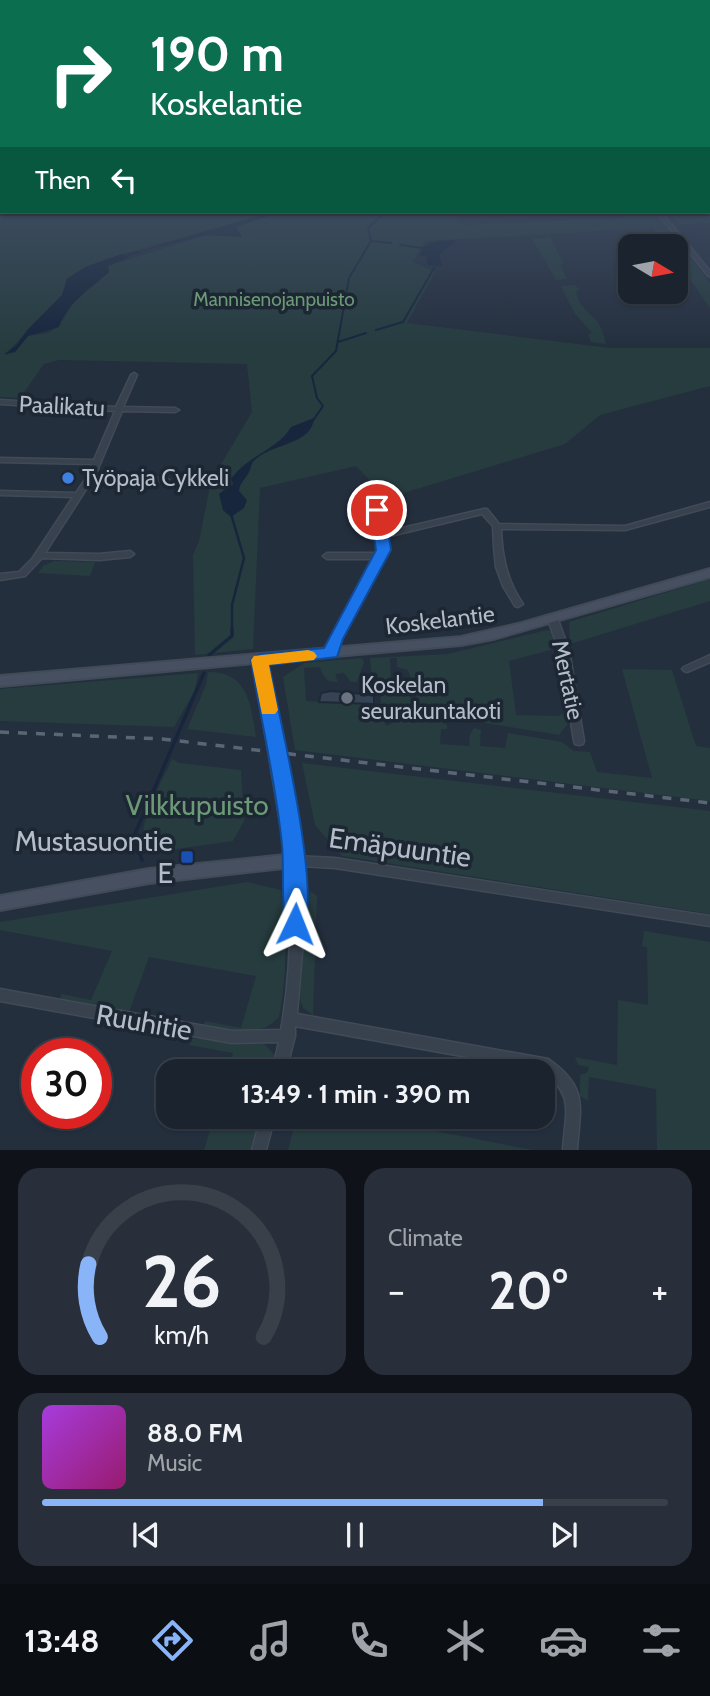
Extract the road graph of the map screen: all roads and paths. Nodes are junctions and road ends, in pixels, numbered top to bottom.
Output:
1 (681, 240) edge
2 (710, 275) edge
3 (134, 375) dead end
4 (0, 402) edge
5 (119, 409) junction
6 (175, 410) dead end
7 (0, 460) edge
8 (97, 462) junction
9 (89, 478) junction
10 (165, 480) dead end
11 (0, 493) edge
12 (79, 495) junction
13 (710, 504) edge
14 (377, 510) dead end
15 (497, 526) junction
16 (384, 535) junction
17 (130, 554) dead end
18 (39, 555) junction
19 (327, 556) dead end
20 (380, 556) junction
21 (710, 573) edge
22 (0, 577) edge
23 (517, 604) dead end
24 (553, 620) junction
25 (331, 653) junction
26 (710, 658) edge
27 (260, 660) junction
28 (687, 669) dead end
29 (0, 681) edge
30 (579, 741) dead end
31 (295, 861) junction
32 (0, 904) edge
33 (710, 921) edge
34 (0, 995) edge
35 (291, 1019) junction
36 (288, 1036) junction
37 (282, 1059) edge
38 (265, 1129) edge
39 (259, 1150) edge
40 (569, 1150) edge

1 - 2 street
3 - 5 street
4 - 5 street, Paalikatu
5 - 6 street
5 - 8 street, Paalikatu
7 - 8 street
8 - 9 street, Paalikatu
9 - 10 street
9 - 12 street, Paalikatu
11 - 12 street
12 - 18 street, Paalikatu
13 - 15 street
14 - 16 street
15 - 16 street
15 - 23 street
16 - 20 street
17 - 18 street
18 - 22 street, Paalikatu
19 - 20 street
20 - 25 street
21 - 24 main road, Koskelantie
24 - 25 main road, Koskelantie
24 - 30 street, Mertatie
25 - 27 main road, Koskelantie
26 - 28 street
27 - 29 main road, Koskelantie
27 - 31 street
31 - 32 main road, Emäpuuntie
31 - 33 street, Emäpuuntie
31 - 35 street
34 - 36 street, Ruuhitie
35 - 36 street
35 - 40 street
36 - 37 street
38 - 39 street

